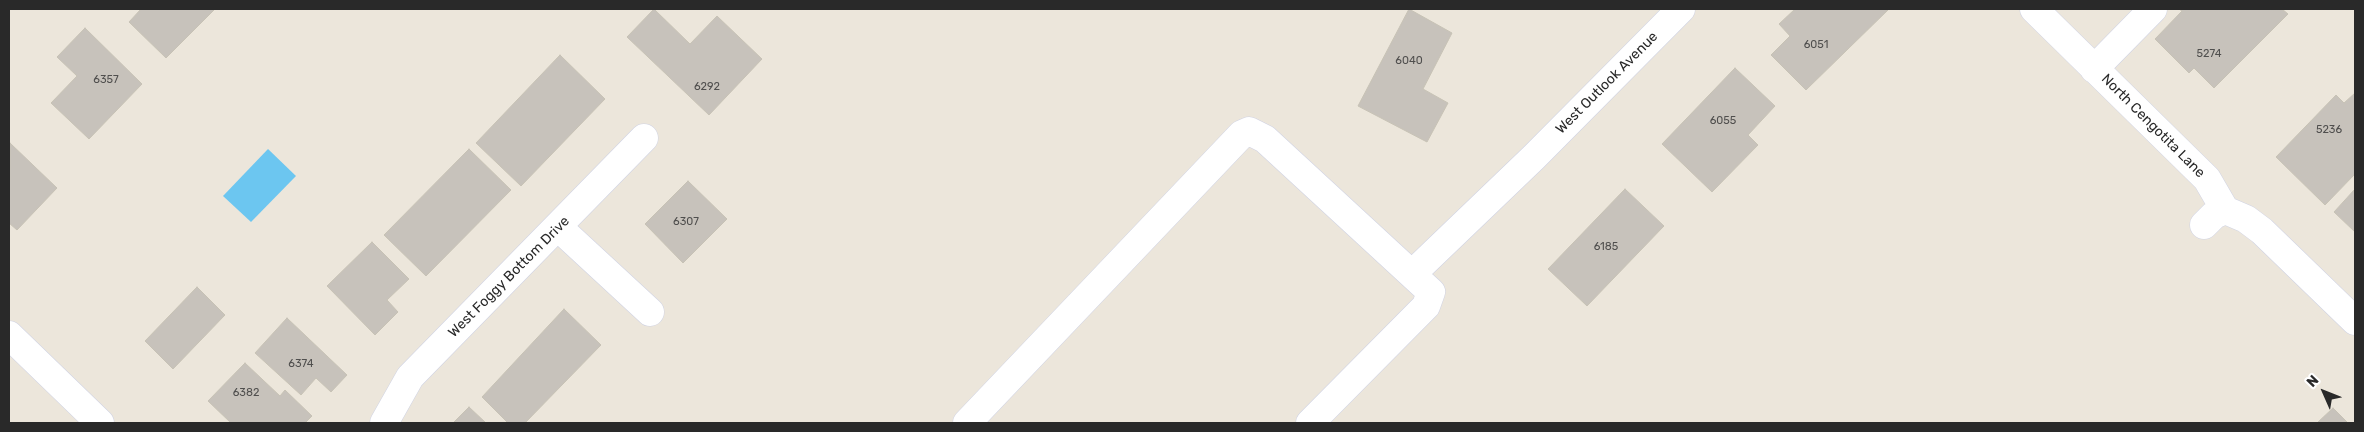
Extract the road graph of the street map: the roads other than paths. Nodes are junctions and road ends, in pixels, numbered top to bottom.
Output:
1 (1681, 9) edge
2 (2034, 9) edge
3 (2153, 9) edge
4 (2094, 69) junction
5 (644, 138) dead end
6 (558, 227) junction
7 (1412, 274) junction
8 (650, 312) dead end
9 (2355, 321) edge
10 (9, 336) edge
11 (100, 423) edge
12 (384, 423) edge
13 (968, 423) edge
14 (1310, 423) edge

1 - 7 street, West Outlook Avenue
2 - 4 street, North Cengotita Lane
3 - 4 street, North Cengotita Lane
4 - 9 street, North Cengotita Lane
5 - 6 street, West Foggy Bottom Drive
6 - 8 street
6 - 12 street, West Foggy Bottom Drive
7 - 13 street
7 - 14 street
10 - 11 street

